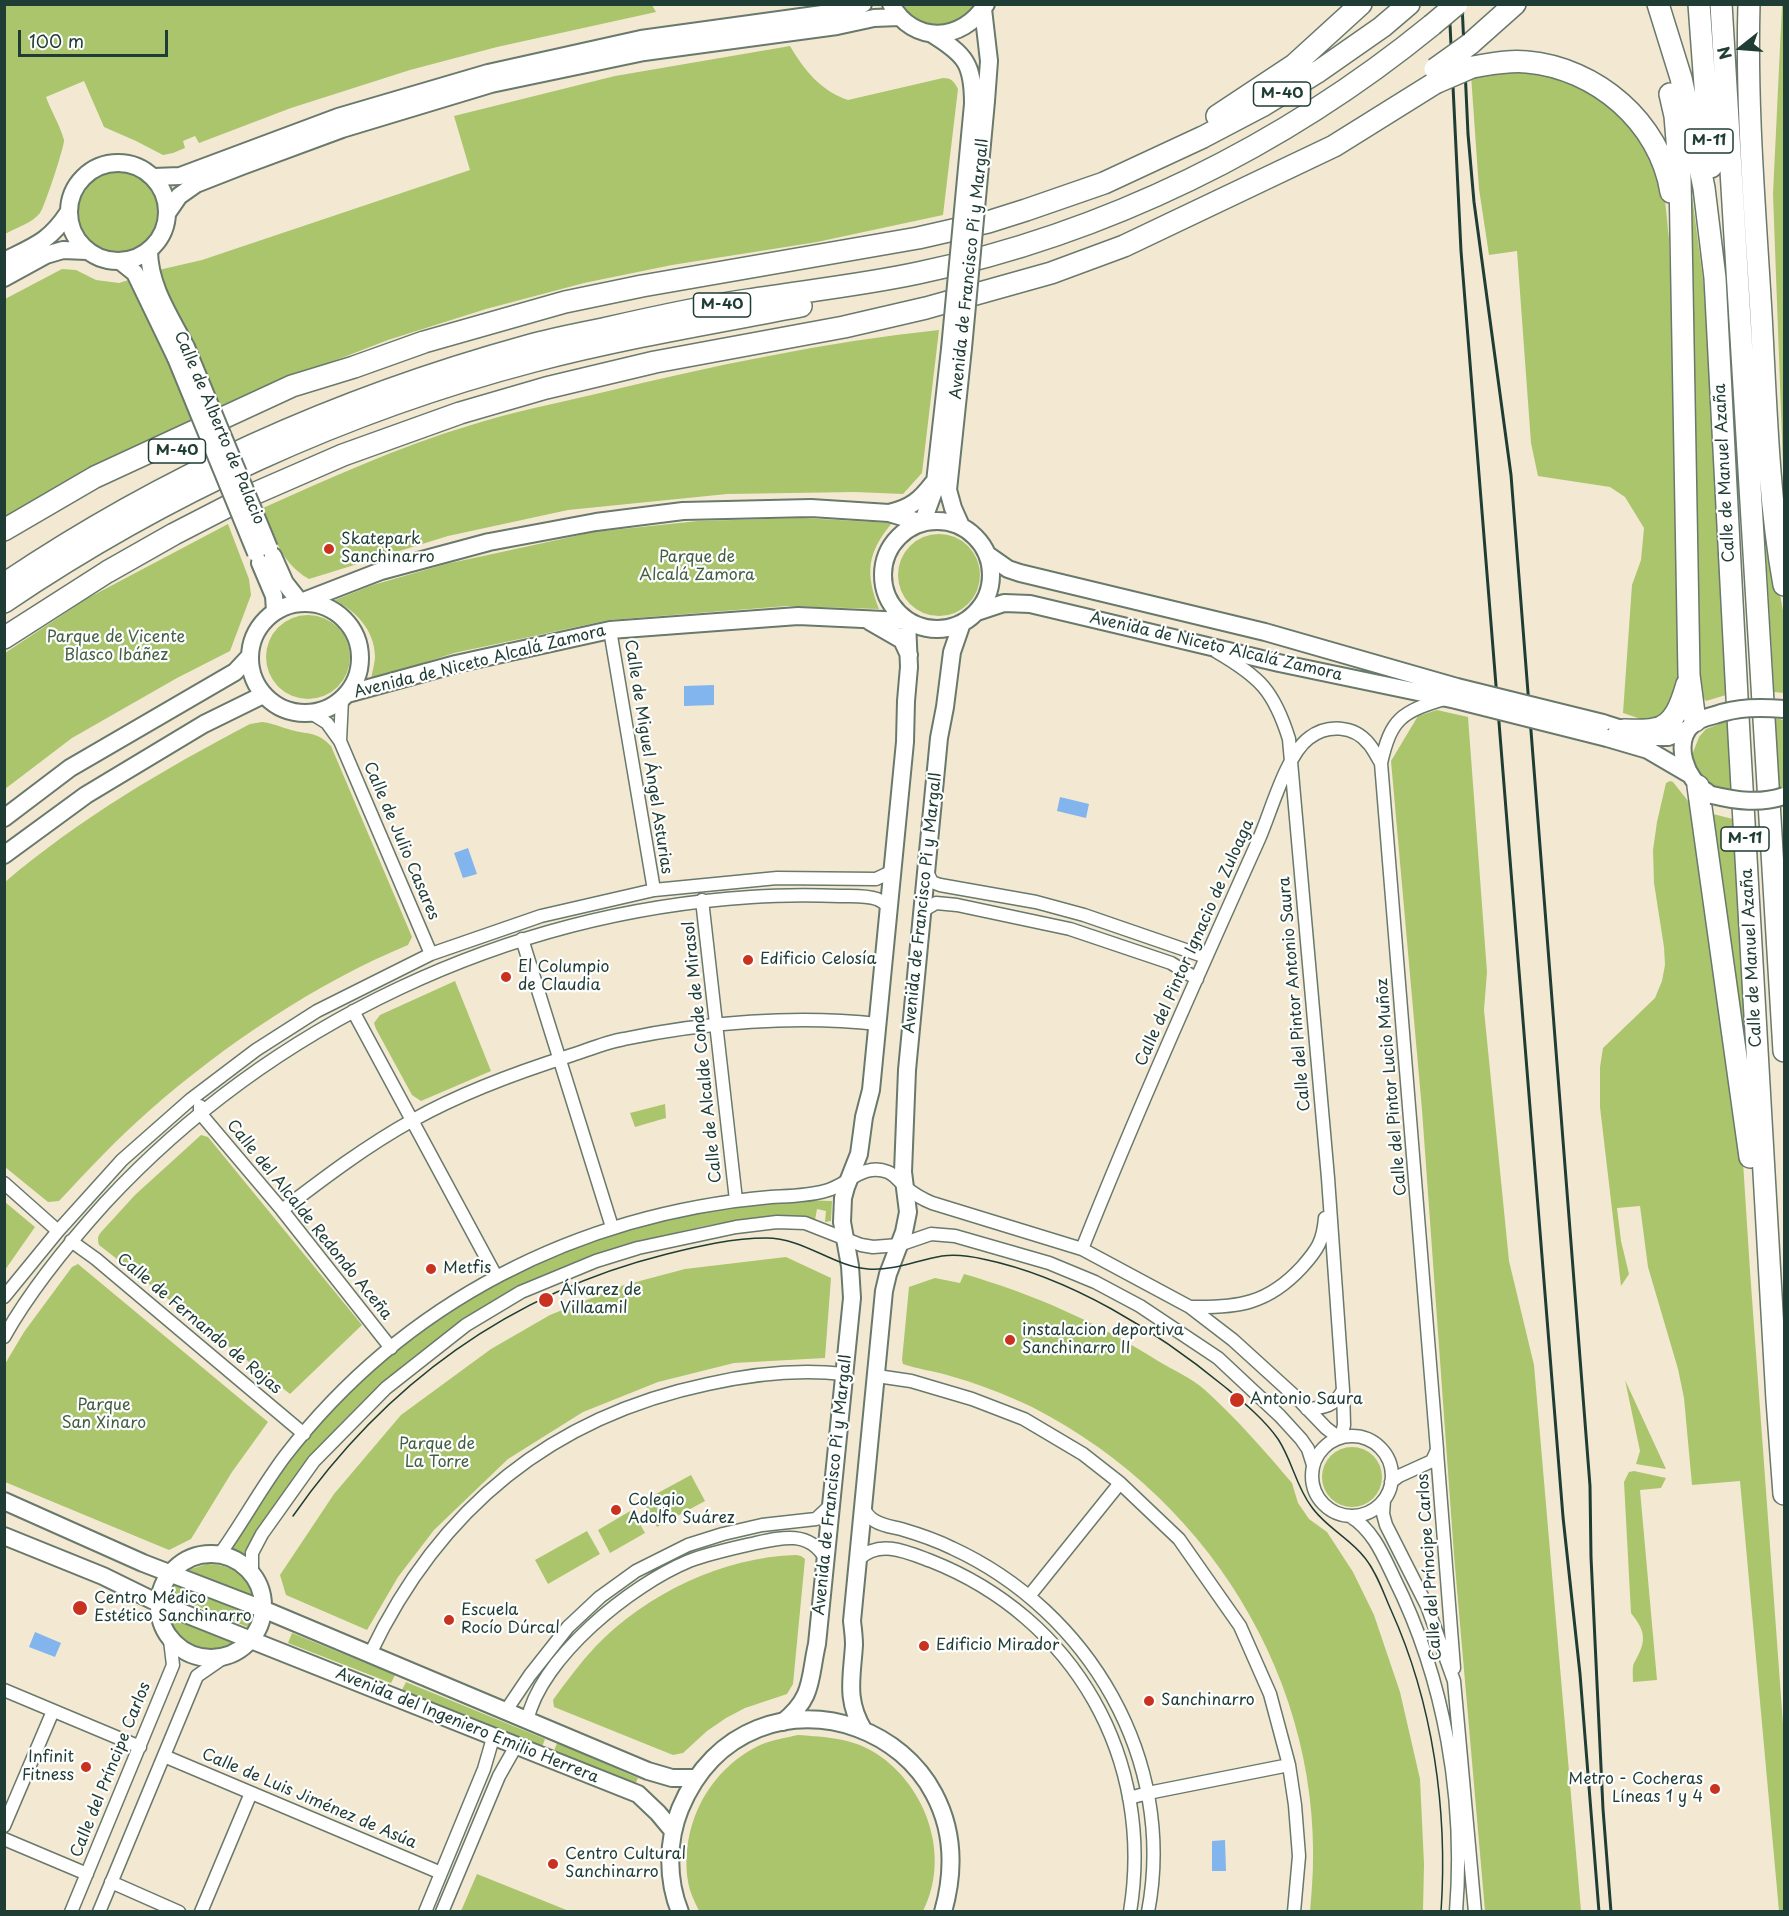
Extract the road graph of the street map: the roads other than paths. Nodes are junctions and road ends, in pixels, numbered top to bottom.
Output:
1 (863, 4) edge
2 (1360, 4) edge
3 (1409, 4) edge
4 (1458, 4) edge
5 (1515, 4) edge
6 (1643, 4) edge
7 (1658, 4) edge
8 (1699, 4) edge
9 (1721, 4) edge
10 (1743, 4) edge
11 (1749, 4) edge
12 (984, 7) edge
13 (895, 11) edge
14 (932, 34) junction
15 (1435, 76) junction
16 (1728, 99) junction
17 (980, 102) junction
18 (1248, 150) junction
19 (1144, 165) junction
20 (153, 177) junction
21 (168, 212) junction
22 (68, 213) junction
23 (1680, 249) junction
24 (149, 250) junction
25 (87, 251) junction
26 (4, 261) edge
27 (120, 261) junction
28 (4, 278) edge
29 (1715, 278) junction
30 (956, 349) junction
31 (181, 352) junction
32 (354, 367) junction
33 (935, 479) junction
34 (890, 513) junction
35 (921, 521) junction
36 (961, 526) junction
37 (4, 530) edge
38 (4, 545) edge
39 (265, 555) junction
40 (988, 555) junction
41 (4, 584) edge
42 (1785, 585) edge
43 (4, 602) edge
44 (300, 602) junction
45 (275, 611) junction
46 (977, 612) junction
47 (865, 619) junction
48 (906, 621) junction
49 (962, 623) junction
50 (610, 630) junction
51 (4, 638) edge
52 (1202, 644) junction
53 (909, 655) junction
54 (249, 657) junction
55 (1689, 675) junction
56 (263, 695) junction
57 (1453, 695) junction
58 (344, 697) junction
59 (1785, 709) edge
60 (311, 713) junction
61 (1699, 722) junction
62 (1611, 730) junction
63 (340, 741) junction
64 (1290, 761) junction
65 (1381, 763) junction
66 (1699, 785) junction
67 (1785, 796) edge
68 (1295, 808) junction
69 (4, 818) edge
70 (1267, 822) junction
71 (4, 855) edge
72 (926, 870) junction
73 (893, 871) junction
74 (654, 890) junction
75 (702, 900) junction
76 (890, 908) junction
77 (922, 911) junction
78 (522, 939) junction
79 (431, 954) junction
80 (1206, 957) junction
81 (1197, 979) junction
82 (411, 981) junction
83 (352, 1011) junction
84 (878, 1024) junction
85 (716, 1025) junction
86 (256, 1050) junction
87 (1785, 1051) edge
88 (560, 1059) junction
89 (200, 1113) junction
90 (413, 1120) junction
91 (1328, 1178) junction
92 (849, 1179) junction
93 (4, 1184) edge
94 (905, 1186) junction
95 (736, 1200) junction
96 (282, 1210) junction
97 (612, 1227) junction
98 (58, 1231) junction
99 (845, 1238) junction
100 (71, 1241) junction
101 (899, 1245) junction
102 (1082, 1249) junction
103 (496, 1276) junction
104 (4, 1297) edge
105 (1190, 1307) junction
106 (4, 1337) edge
107 (391, 1348) junction
108 (844, 1374) junction
109 (877, 1376) junction
110 (1343, 1390) junction
111 (1777, 1400) junction
112 (1307, 1409) junction
113 (304, 1434) junction
114 (1340, 1438) junction
115 (1437, 1450) junction
116 (1313, 1465) junction
117 (1391, 1482) junction
118 (1120, 1483) junction
119 (1785, 1494) edge
120 (1384, 1500) junction
121 (4, 1501) edge
122 (831, 1505) junction
123 (864, 1508) junction
124 (1350, 1516) junction
125 (4, 1536) edge
126 (220, 1554) junction
127 (825, 1558) junction
128 (859, 1559) junction
129 (170, 1574) junction
130 (252, 1574) junction
131 (1030, 1595) junction
132 (158, 1603) junction
133 (265, 1610) junction
134 (250, 1638) junction
135 (170, 1640) junction
136 (370, 1654) junction
137 (223, 1658) junction
138 (1454, 1681) junction
139 (4, 1690) edge
140 (53, 1711) junction
141 (506, 1712) junction
142 (527, 1721) junction
143 (783, 1722) junction
144 (864, 1731) junction
145 (493, 1738) junction
146 (516, 1746) junction
147 (140, 1747) junction
148 (164, 1756) junction
149 (1288, 1765) junction
150 (696, 1778) junction
151 (1148, 1792) junction
152 (251, 1793) junction
153 (1129, 1798) junction
154 (4, 1827) edge
155 (673, 1831) junction
156 (4, 1839) edge
157 (441, 1873) junction
158 (87, 1874) junction
159 (111, 1882) junction
160 (71, 1911) edge
161 (99, 1911) edge
162 (179, 1911) edge
163 (201, 1911) edge
164 (425, 1911) edge
165 (442, 1911) edge
166 (680, 1911) edge
167 (943, 1911) edge
168 (1130, 1911) edge
169 (1148, 1911) edge
170 (1294, 1911) edge
171 (1456, 1911) edge
172 (1475, 1911) edge

1 - 20 street
2 - 19 highway
3 - 19 highway, M-40
4 - 18 highway, M-40, bridge
5 - 15 highway, bridge
6 - 23 highway
7 - 29 highway
8 - 29 highway, M-11
9 - 16 highway, M-11
10 - 16 highway
11 - 42 highway
12 - 14 street
12 - 17 street, Avenida de Francisco Pi y Margall
13 - 14 street, Avenida de Francisco Pi y Margall
13 - 21 street
14 - 17 street, Avenida de Francisco Pi y Margall
15 - 23 highway, bridge
15 - 51 highway
16 - 87 highway, Calle de Manuel Azaña / M-11
17 - 30 street, Avenida de Francisco Pi y Margall, bridge
18 - 41 highway, M-40
18 - 43 highway
19 - 32 highway, M-40
20 - 21 street
20 - 22 street
21 - 24 street
22 - 25 street
22 - 26 street
23 - 55 highway
24 - 27 street
24 - 31 street, Calle de Alberto de Palacio
25 - 27 street
25 - 28 street
27 - 31 street, Calle de Alberto de Palacio
29 - 111 highway, Calle de Manuel Azaña / M-11
30 - 33 street, Avenida de Francisco Pi y Margall
30 - 36 street, Avenida de Francisco Pi y Margall
31 - 39 street, Calle de Alberto de Palacio, bridge
32 - 37 highway
32 - 38 highway, M-40
33 - 34 street
33 - 35 street, Avenida de Francisco Pi y Margall
34 - 35 street
34 - 44 street
35 - 36 street
35 - 48 street
36 - 40 street
39 - 44 street, Calle de Alberto de Palacio
39 - 45 street, Calle de Alberto de Palacio
40 - 46 street
40 - 57 street, Avenida de Niceto Alcalá Zamora
44 - 45 street
44 - 58 street
45 - 54 street
46 - 49 street
46 - 52 street, Avenida de Niceto Alcalá Zamora
47 - 48 street, Avenida de Niceto Alcalá Zamora
47 - 50 street, Avenida de Niceto Alcalá Zamora
47 - 53 street, Avenida de Niceto Alcalá Zamora
48 - 49 street
48 - 53 street, Avenida de Francisco Pi y Margall
49 - 72 street, Avenida de Francisco Pi y Margall
50 - 58 street, Avenida de Niceto Alcalá Zamora
50 - 74 street, Calle de Miguel Ángel Asturias
52 - 57 street, Avenida de Niceto Alcalá Zamora
52 - 64 street, Calle del Pintor Antonio Saura
53 - 73 street, Avenida de Francisco Pi y Margall
54 - 56 street
54 - 69 street
55 - 61 highway
55 - 62 highway
56 - 60 street
56 - 71 street
57 - 62 street, bridge
57 - 65 street, Calle del Pintor Lucio Muñoz
58 - 60 street
58 - 63 street, Calle de Julio Casares
59 - 61 street, bridge
60 - 63 street, Calle de Julio Casares
61 - 62 street
61 - 66 street
62 - 66 street
63 - 79 street, Calle de Julio Casares
64 - 65 street, Calle del Pintor Ignacio de Zuloaga
64 - 68 street, Calle del Pintor Antonio Saura
64 - 70 street, Calle del Pintor Ignacio de Zuloaga
65 - 115 street, Calle del Pintor Lucio Muñoz
66 - 67 street, bridge
66 - 111 highway
68 - 70 street
68 - 91 street, Calle del Pintor Antonio Saura
70 - 80 street, Calle del Pintor Ignacio de Zuloaga
72 - 77 street, Avenida de Francisco Pi y Margall
72 - 80 street
73 - 74 street
73 - 76 street, Avenida de Francisco Pi y Margall
74 - 79 street
75 - 76 street
75 - 78 street
75 - 85 street, Calle de Alcalde Conde de Mirasol
76 - 84 street, Avenida de Francisco Pi y Margall
77 - 81 street
77 - 94 street, Avenida de Francisco Pi y Margall
78 - 82 street
78 - 88 street
79 - 82 street
79 - 86 street
80 - 81 street, Calle del Pintor Ignacio de Zuloaga
81 - 102 street, Calle del Pintor Ignacio de Zuloaga
82 - 83 street
83 - 89 street
83 - 90 street
84 - 85 street
84 - 92 street, Avenida de Francisco Pi y Margall
85 - 88 street
85 - 95 street, Calle de Alcalde Conde de Mirasol
86 - 89 street
86 - 98 street
88 - 90 street
88 - 97 street
89 - 96 street, Calle del Alcalde Redondo Aceña
89 - 100 street
90 - 96 street
90 - 103 street
91 - 105 street, Calle del Pintor Antonio Saura
91 - 110 street, Calle del Pintor Antonio Saura
92 - 94 street
92 - 95 street
92 - 99 street, Avenida de Francisco Pi y Margall
93 - 98 street
94 - 101 street, Avenida de Francisco Pi y Margall
94 - 102 street
95 - 97 street
96 - 107 street, Calle del Alcalde Redondo Aceña
97 - 103 street
98 - 104 street
99 - 101 street
99 - 108 street, Avenida de Francisco Pi y Margall
99 - 130 street
100 - 106 street
100 - 113 street, Calle de Fernando de Rojas
101 - 109 street, Avenida de Francisco Pi y Margall
101 - 116 street
102 - 105 street
103 - 107 street
105 - 112 street
107 - 113 street
108 - 122 street, Avenida de Francisco Pi y Margall
108 - 136 street
109 - 118 street
109 - 123 street, Avenida de Francisco Pi y Margall
110 - 112 street
110 - 114 street, Calle del Pintor Antonio Saura
111 - 119 highway, Calle de Manuel Azaña / M-11
112 - 114 street
113 - 126 street
114 - 116 street
114 - 117 street
115 - 117 street
115 - 138 street, Calle del Príncipe Carlos
116 - 124 street
117 - 120 street
118 - 131 street
118 - 149 street
120 - 124 street
120 - 138 street, Calle del Príncipe Carlos
121 - 129 street, Avenida del Ingeniero Emilio Herrera
122 - 127 street, Avenida de Francisco Pi y Margall
122 - 141 street
123 - 128 street, Avenida de Francisco Pi y Margall
123 - 131 street
124 - 171 street, Calle del Príncipe Carlos
125 - 132 street, Avenida del Ingeniero Emilio Herrera
126 - 129 street
126 - 130 street
127 - 142 street
127 - 143 street, Avenida de Francisco Pi y Margall
128 - 144 street, Avenida de Francisco Pi y Margall
128 - 153 street
129 - 132 street
129 - 133 street, Avenida del Ingeniero Emilio Herrera
130 - 133 street
131 - 151 street
132 - 134 street, Avenida del Ingeniero Emilio Herrera
132 - 135 street
133 - 134 street
133 - 136 street, Avenida del Ingeniero Emilio Herrera
134 - 137 street
134 - 145 street, Avenida del Ingeniero Emilio Herrera
135 - 137 street
135 - 147 street, Calle del Príncipe Carlos
136 - 141 street, Avenida del Ingeniero Emilio Herrera
137 - 148 street
138 - 172 street, Calle del Príncipe Carlos
139 - 140 street
140 - 147 street
140 - 154 street
141 - 142 street, Avenida del Ingeniero Emilio Herrera
142 - 150 street, Avenida del Ingeniero Emilio Herrera
143 - 144 street
143 - 150 street
144 - 167 street
145 - 146 street, Avenida del Ingeniero Emilio Herrera
145 - 157 street
146 - 155 street, Avenida del Ingeniero Emilio Herrera
146 - 165 street
147 - 158 street, Calle del Príncipe Carlos
148 - 152 street, Calle de Luis Jiménez de Asúa
148 - 159 street
149 - 151 street
149 - 170 street
150 - 155 street
151 - 153 street
151 - 169 street
152 - 157 street, Calle de Luis Jiménez de Asúa
152 - 163 street
153 - 168 street
155 - 166 street
156 - 158 street
157 - 164 street
158 - 160 street, Calle del Príncipe Carlos
159 - 161 street
159 - 162 street

